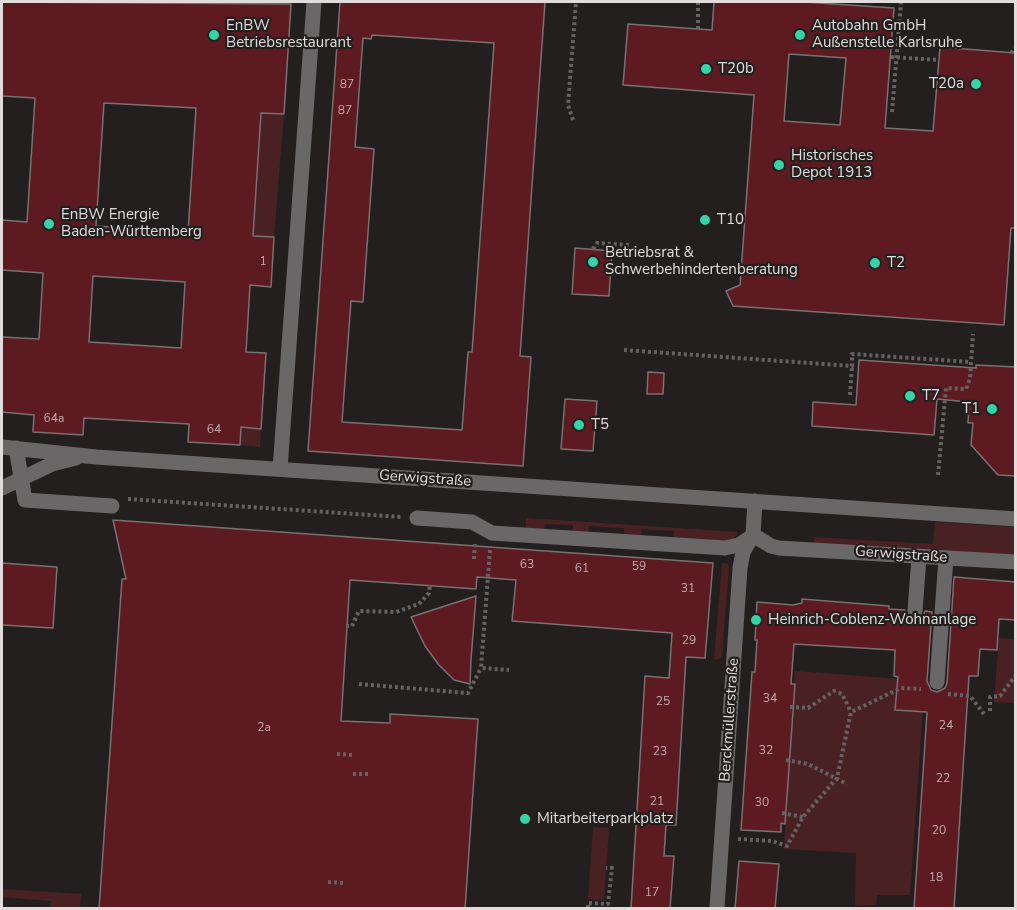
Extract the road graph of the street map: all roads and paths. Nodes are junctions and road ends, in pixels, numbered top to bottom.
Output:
1 (314, 2) edge
2 (576, 2) edge
3 (698, 2) edge
4 (901, 2) edge
5 (698, 29) dead end
6 (1016, 47) edge
7 (1011, 53) dead end
8 (893, 57) junction
9 (939, 60) dead end
10 (892, 112) dead end
11 (573, 120) dead end
12 (629, 245) dead end
13 (593, 249) dead end
14 (973, 334) dead end
15 (624, 350) dead end
16 (971, 362) junction
17 (852, 366) junction
18 (850, 395) dead end
19 (9, 448) edge
20 (96, 456) junction
21 (280, 469) junction
22 (938, 475) dead end
23 (21, 481) junction
24 (2, 488) edge
25 (755, 501) junction
26 (112, 507) joint
27 (417, 518) joint
28 (1016, 519) edge
29 (492, 533) junction
30 (753, 535) junction
31 (919, 556) junction
32 (946, 558) junction
33 (1016, 562) edge
34 (430, 585) dead end
35 (915, 611) dead end
36 (346, 626) dead end
37 (481, 668) junction
38 (508, 670) dead end
39 (1016, 675) edge
40 (359, 684) dead end
41 (937, 689) junction
42 (790, 707) dead end
43 (990, 711) dead end
44 (851, 712) junction
45 (984, 714) dead end
46 (337, 754) dead end
47 (354, 755) dead end
48 (786, 760) dead end
49 (353, 774) dead end
50 (368, 774) dead end
51 (837, 778) junction
52 (847, 784) dead end
53 (782, 813) dead end
54 (803, 817) junction
55 (722, 838) junction
56 (606, 868) dead end
57 (328, 882) dead end
58 (345, 883) dead end
59 (588, 909) edge
60 (717, 909) edge

1 - 21 street
2 - 11 path
3 - 5 path
4 - 8 path
6 - 7 path
8 - 9 path
8 - 10 path
12 - 13 path
14 - 16 path
15 - 17 path
16 - 17 path
16 - 22 path
17 - 18 path
19 - 20 street, Gerwigstraße
19 - 23 street, Gerwigstraße
20 - 21 street, Gerwigstraße
20 - 23 street, Gerwigstraße
21 - 25 street, Gerwigstraße
23 - 24 street, Gerwigstraße
23 - 26 street, Gerwigstraße
25 - 28 street, Gerwigstraße
25 - 30 street
26 - 27 path
27 - 29 street
29 - 30 street
29 - 37 path
30 - 31 street, Gerwigstraße
30 - 55 street, Berckmüllerstraße
31 - 32 street, Gerwigstraße
31 - 35 street
32 - 33 street, Gerwigstraße
32 - 41 street
34 - 36 path
37 - 38 path
37 - 40 path
39 - 43 path
41 - 44 path
41 - 45 path
42 - 44 path
44 - 51 path
46 - 47 path
48 - 51 path
49 - 50 path
51 - 52 path
51 - 54 path
53 - 54 path
54 - 55 path
55 - 60 street, Berckmüllerstraße
56 - 59 path
57 - 58 path

